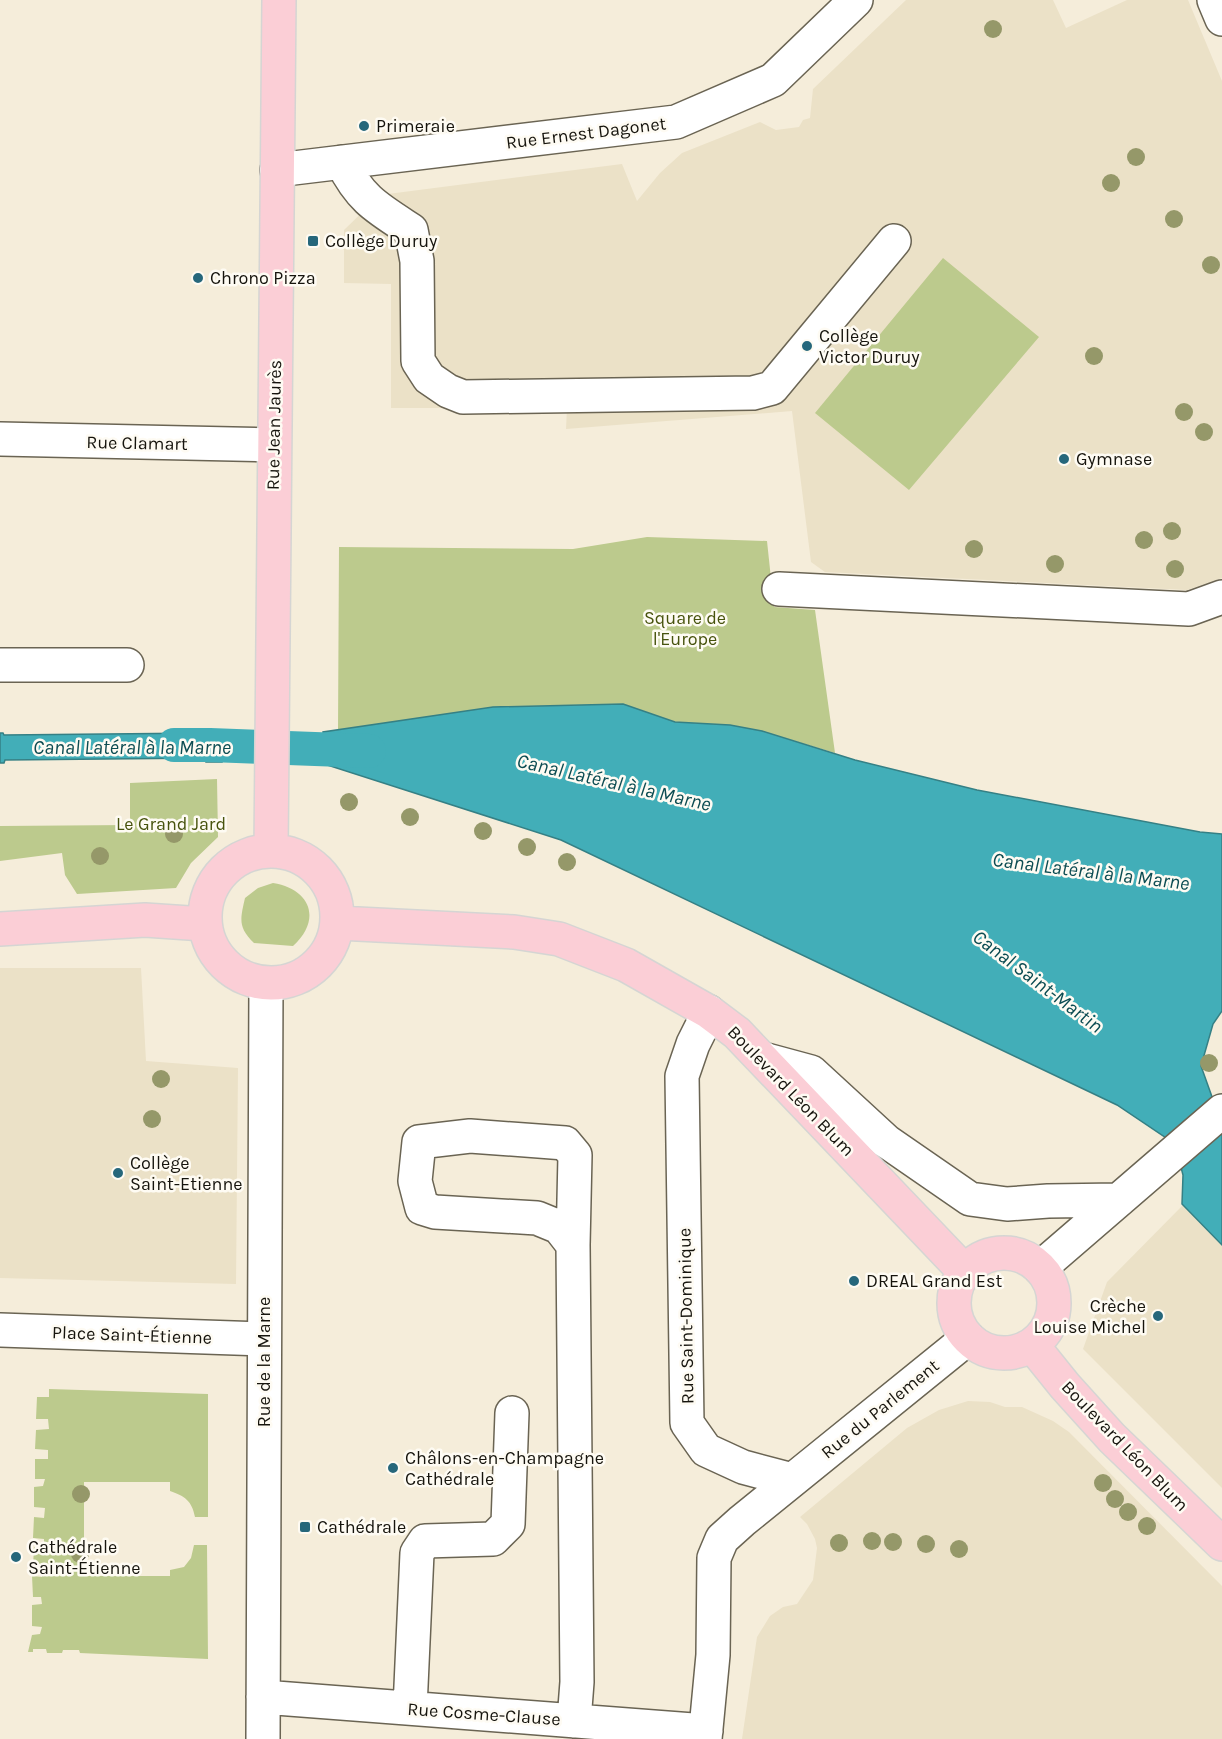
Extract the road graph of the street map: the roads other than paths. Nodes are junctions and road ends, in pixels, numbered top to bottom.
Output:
1 (279, 0) edge
2 (856, 0) edge
3 (1214, 0) edge
4 (1222, 19) edge
5 (342, 162) junction
6 (277, 170) junction
7 (894, 241) dead end
8 (0, 440) edge
9 (274, 445) junction
10 (779, 589) dead end
11 (1222, 597) edge
12 (0, 665) edge
13 (127, 665) dead end
14 (270, 850) junction
15 (338, 923) junction
16 (204, 924) junction
17 (0, 928) edge
18 (266, 984) junction
19 (709, 1012) junction
20 (763, 1059) junction
21 (1222, 1111) edge
22 (1130, 1190) junction
23 (573, 1245) junction
24 (1040, 1268) junction
25 (965, 1272) junction
26 (0, 1330) edge
27 (968, 1338) junction
28 (264, 1339) junction
29 (1032, 1345) junction
30 (512, 1413) dead end
31 (792, 1480) junction
32 (1222, 1544) edge
33 (263, 1697) junction
34 (410, 1708) junction
35 (574, 1721) junction
36 (705, 1735) edge
37 (262, 1739) edge

1 - 6 main road, Rue Jean Jaurès
2 - 5 street, Rue Ernest Dagonet
3 - 4 street
5 - 6 street, Rue Ernest Dagonet
5 - 7 street
6 - 9 main road, Rue Jean Jaurès
8 - 9 street, Rue Clamart
9 - 14 main road, Rue Jean Jaurès
10 - 11 street
12 - 13 street
14 - 15 main road
14 - 16 main road
15 - 18 main road
15 - 19 main road, Boulevard Léon Blum
16 - 17 main road
16 - 18 main road
18 - 28 street, Rue de la Marne
19 - 20 main road, Boulevard Léon Blum
19 - 31 street, Rue Saint-Dominique
20 - 22 street
20 - 25 main road, Boulevard Léon Blum
21 - 22 street
22 - 24 street
23 - 23 street
23 - 35 street
24 - 25 main road
24 - 29 main road
25 - 27 main road
26 - 28 street, Place Saint-Étienne
27 - 29 main road
27 - 31 street, Rue du Parlement
28 - 33 street, Rue de la Marne
29 - 32 main road, Boulevard Léon Blum
30 - 34 street
31 - 36 street
33 - 34 street, Rue Cosme-Clause
33 - 37 street, Rue de la Marne
34 - 35 street, Rue Cosme-Clause
35 - 36 street, Rue Cosme-Clause

